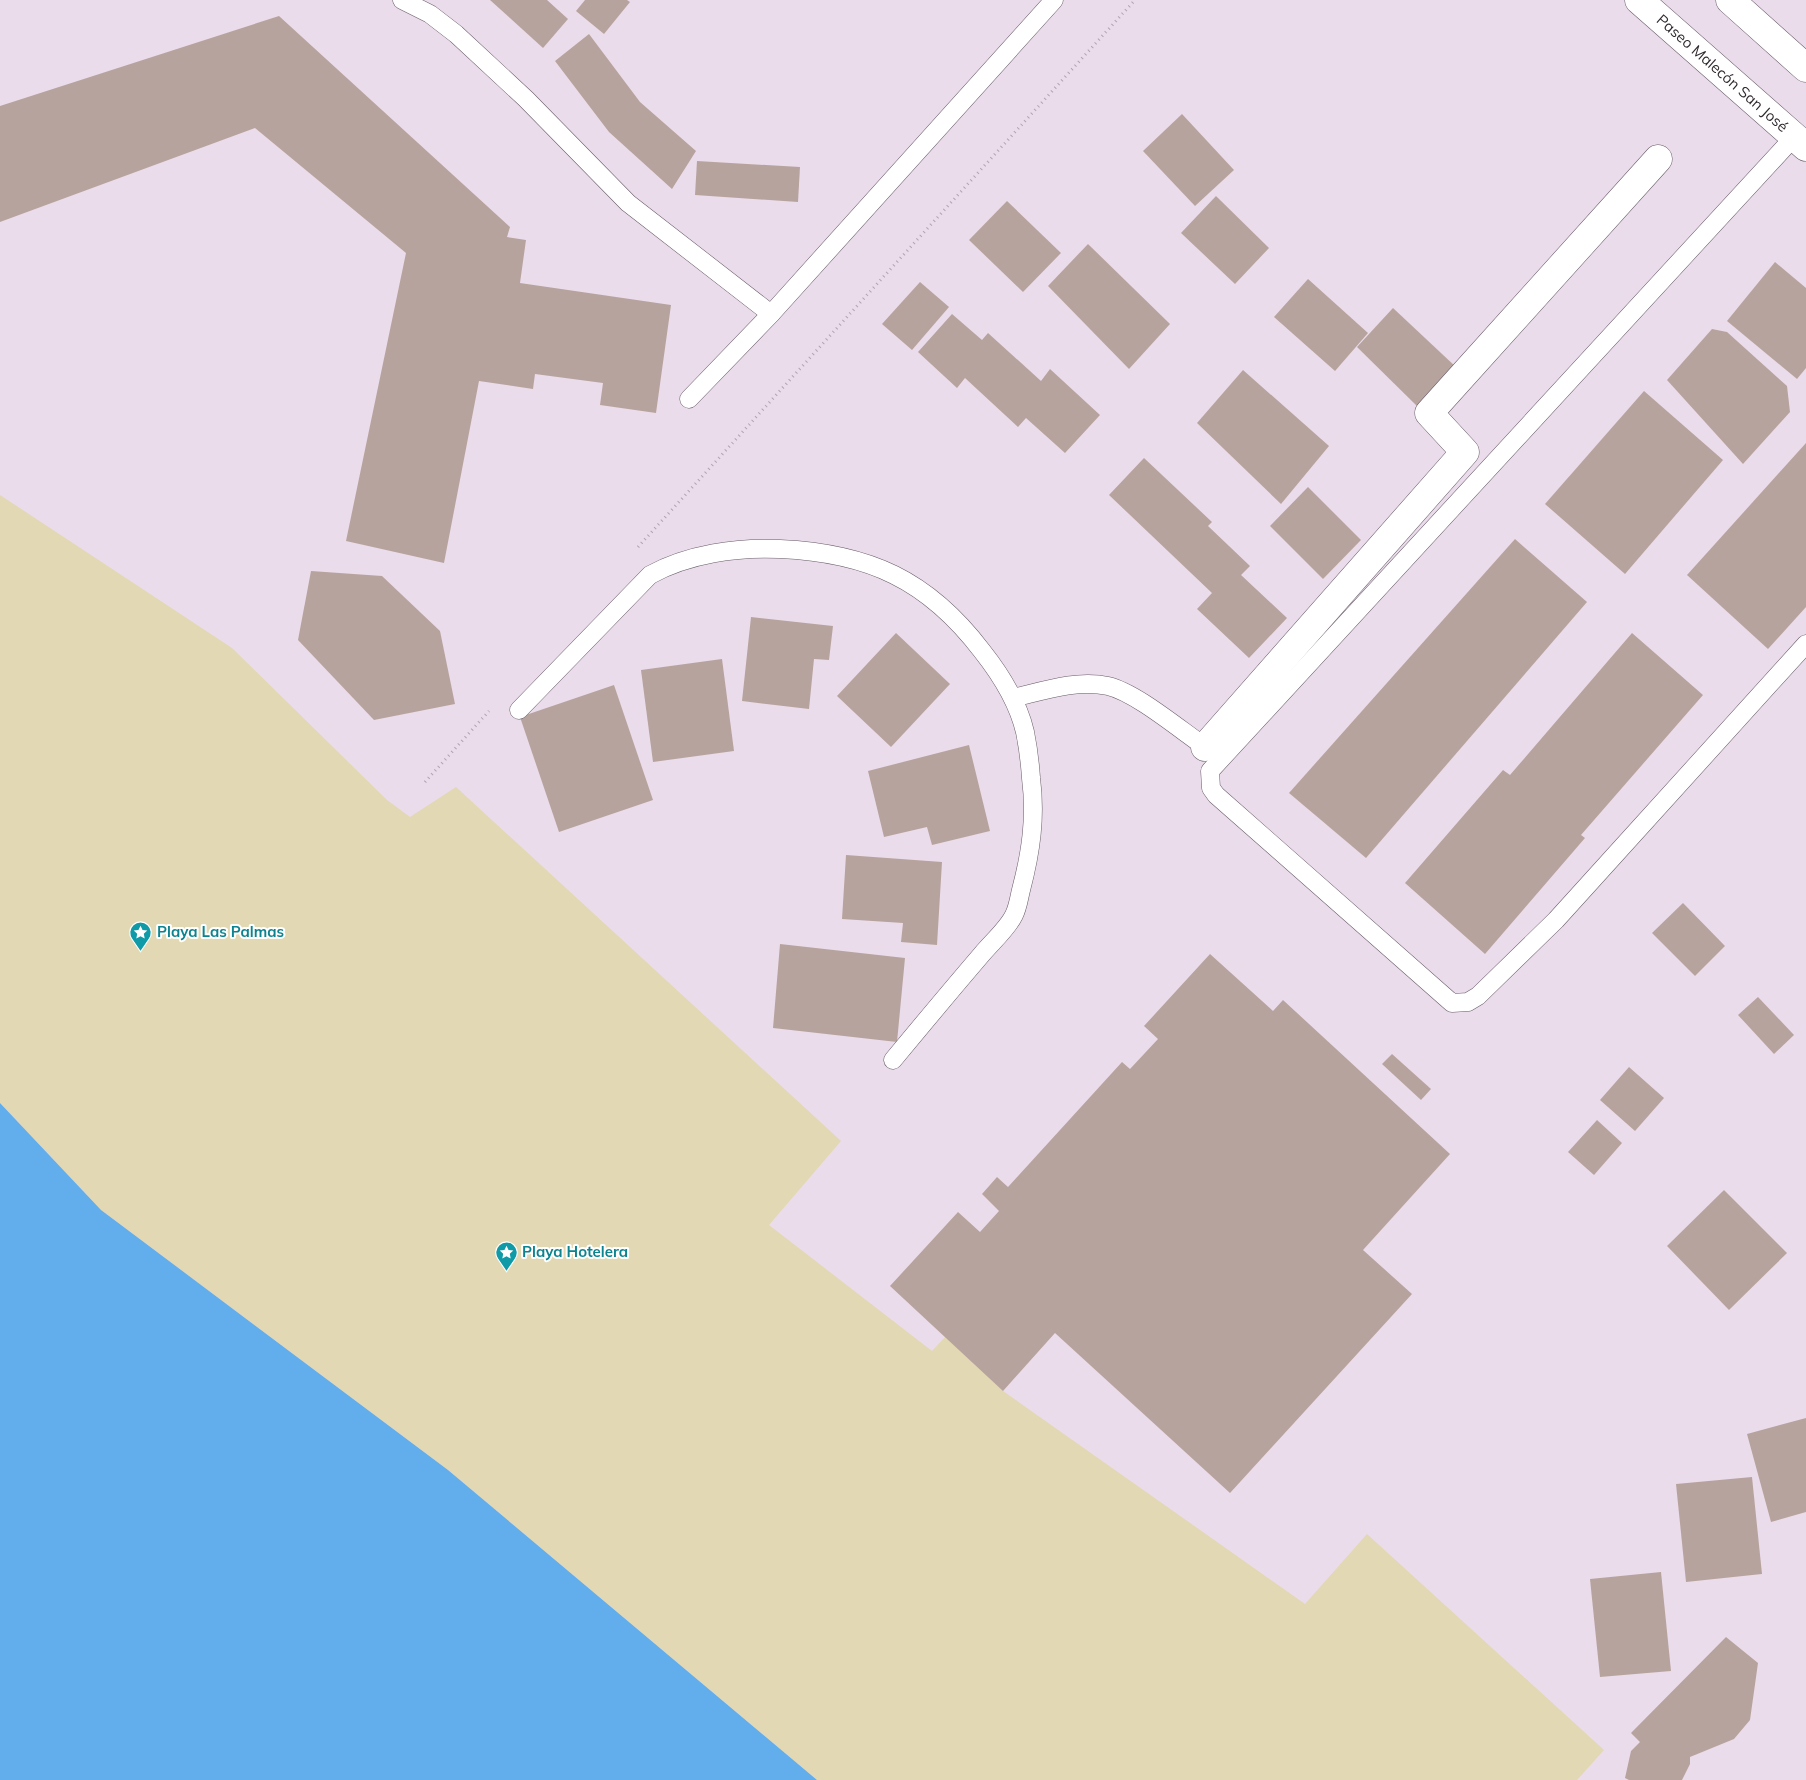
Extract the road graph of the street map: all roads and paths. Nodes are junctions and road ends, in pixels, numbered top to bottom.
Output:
1 (402, 0) edge
2 (1054, 0) edge
3 (1135, 0) edge
4 (1639, 0) edge
5 (1730, 0) edge
6 (1806, 68) edge
7 (1802, 136) edge
8 (1658, 159) dead end
9 (771, 314) junction
10 (689, 399) dead end
11 (632, 553) dead end
12 (1806, 644) edge
13 (1013, 698) junction
14 (492, 708) dead end
15 (519, 710) dead end
16 (1214, 752) junction
17 (425, 782) dead end
18 (893, 1060) dead end

1 - 9 lane
2 - 9 lane
3 - 11 path
4 - 7 street, Paseo Malecón San José
5 - 6 street
7 - 16 lane
8 - 16 street
9 - 10 lane
12 - 16 lane
13 - 15 lane
13 - 16 lane
13 - 18 lane
14 - 17 path

